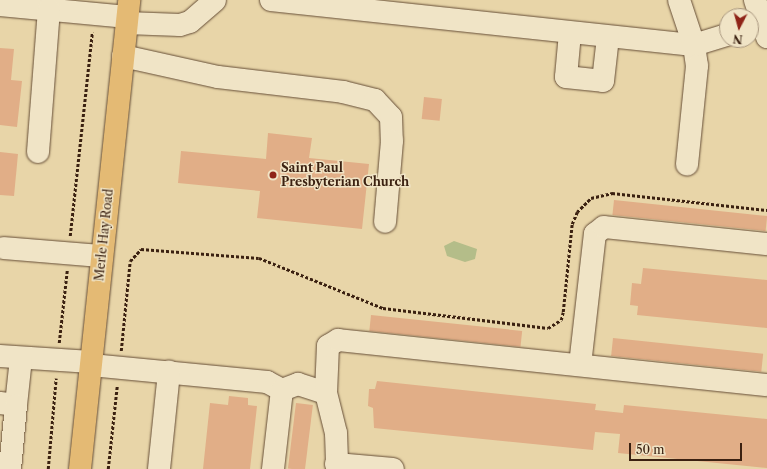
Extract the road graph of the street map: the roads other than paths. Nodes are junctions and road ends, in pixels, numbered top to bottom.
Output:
1 (215, 0) edge
2 (271, 0) edge
3 (678, 0) edge
4 (754, 0) edge
5 (0, 5) edge
6 (380, 6) edge
7 (49, 9) junction
8 (426, 9) edge
9 (128, 13) edge
10 (760, 30) edge
11 (570, 33) junction
12 (608, 37) junction
13 (719, 37) edge
14 (694, 45) junction
15 (123, 56) junction
16 (38, 152) dead end
17 (687, 164) dead end
18 (385, 222) dead end
19 (767, 244) edge
20 (4, 248) dead end
21 (102, 256) junction
22 (0, 356) edge
23 (21, 358) junction
24 (91, 364) junction
25 (580, 365) junction
26 (169, 372) junction
27 (767, 385) edge
28 (282, 390) junction
29 (326, 393) junction
30 (8, 404) edge
31 (337, 466) edge
32 (10, 469) edge
33 (80, 469) edge
34 (159, 469) edge
35 (273, 469) edge
36 (393, 469) edge

1 - 9 street
2 - 6 street
3 - 14 street
4 - 10 street
5 - 7 street
6 - 8 street
7 - 9 street
7 - 16 street
8 - 11 street
9 - 15 main road, Merle Hay Road
11 - 12 street
11 - 12 street
12 - 14 street
13 - 14 street
14 - 17 street
15 - 18 street
15 - 21 main road, Merle Hay Road
19 - 25 street
20 - 21 street
21 - 24 main road, Merle Hay Road
22 - 23 street
23 - 24 street
23 - 30 street
24 - 26 street
24 - 33 main road, Merle Hay Road
25 - 27 street
25 - 29 street
26 - 28 street
26 - 34 street
28 - 29 street
28 - 35 street
29 - 31 street
30 - 32 street
31 - 36 street

